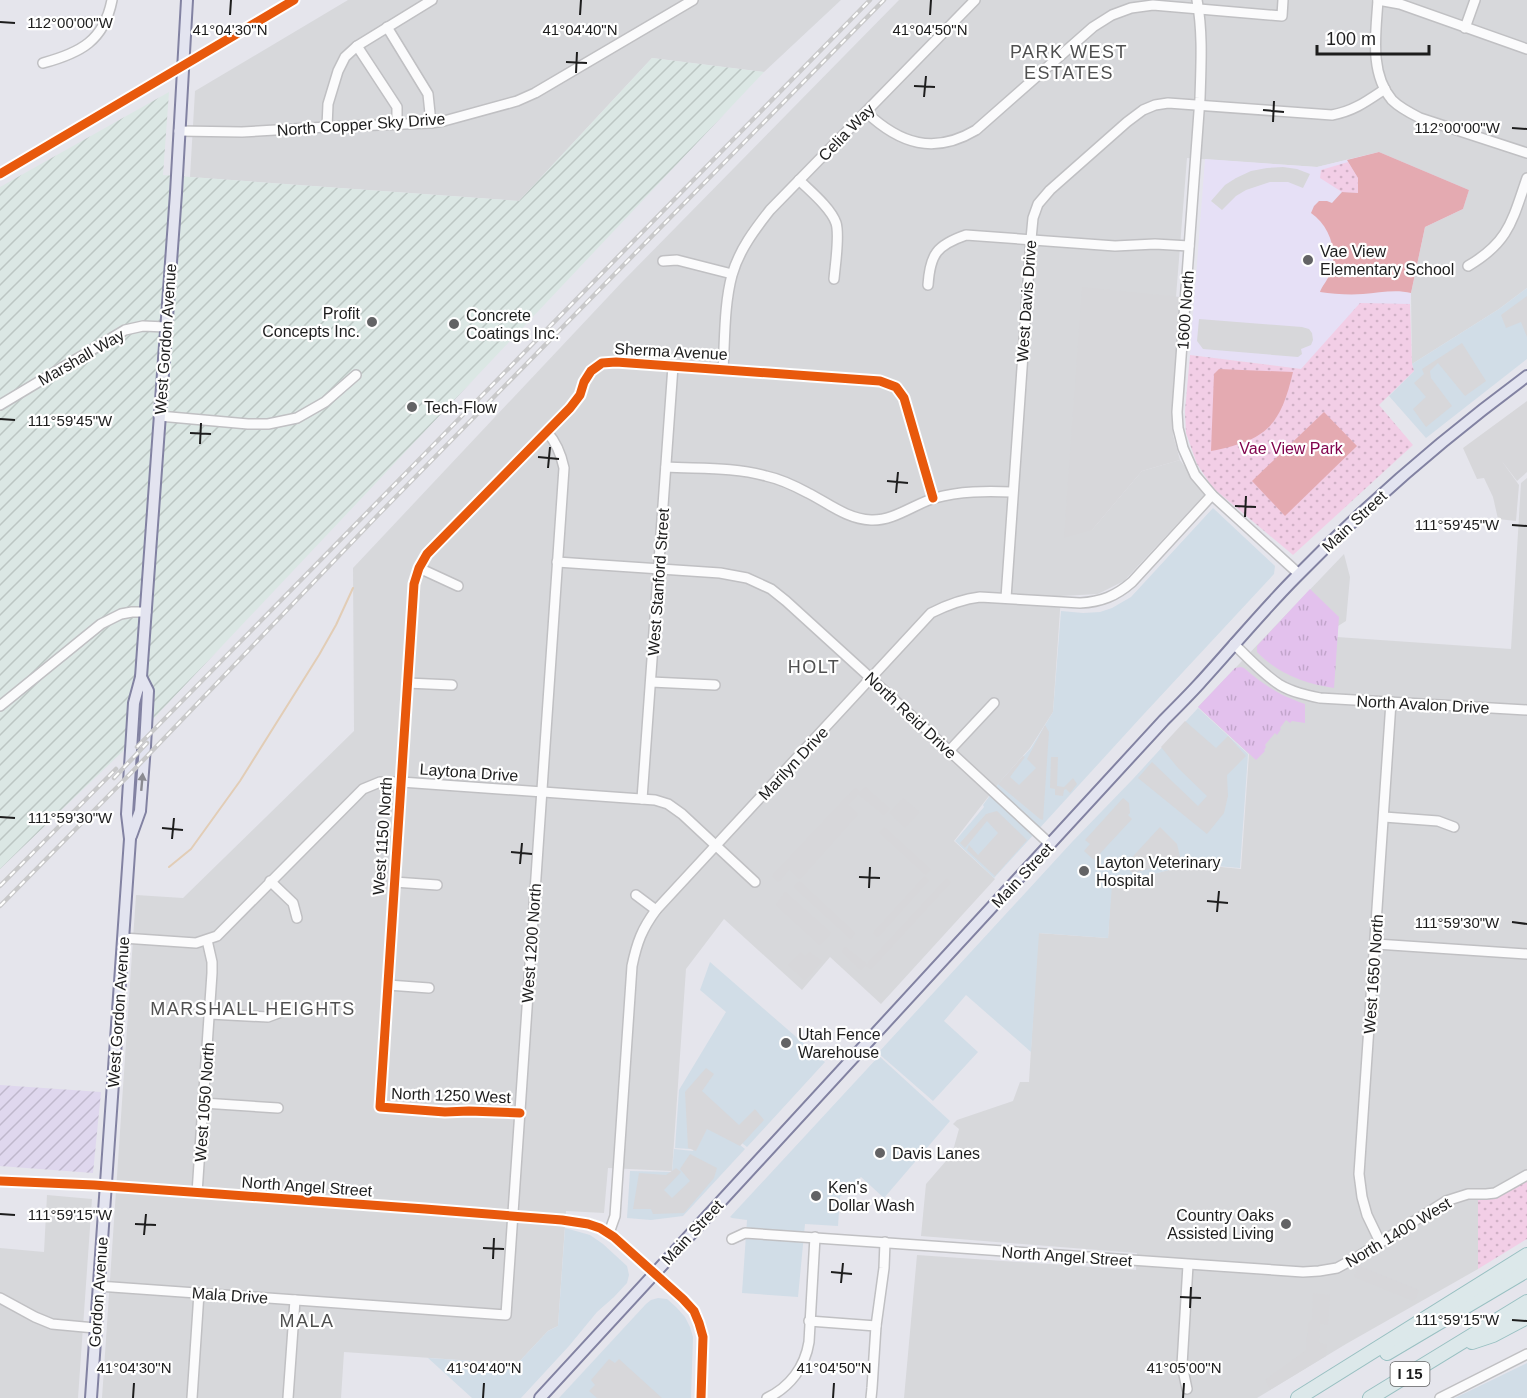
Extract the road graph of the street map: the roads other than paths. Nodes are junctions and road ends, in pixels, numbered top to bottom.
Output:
1 (112, 0) edge
2 (187, 0) edge
3 (432, 0) edge
4 (693, 0) edge
5 (975, 0) edge
6 (1282, 0) edge
7 (1378, 0) edge
8 (1474, 0) edge
9 (1198, 5) edge
10 (387, 27) junction
11 (1465, 28) junction
12 (357, 46) junction
13 (1527, 49) edge
14 (43, 63) dead end
15 (1385, 89) junction
16 (1200, 106) junction
17 (866, 112) junction
18 (431, 123) junction
19 (397, 124) junction
20 (327, 127) junction
21 (179, 131) junction
22 (1527, 153) edge
23 (1527, 178) edge
24 (800, 180) junction
25 (1030, 239) junction
26 (1189, 246) junction
27 (663, 261) dead end
28 (1468, 266) dead end
29 (732, 274) junction
30 (834, 279) dead end
31 (928, 285) dead end
32 (166, 327) junction
33 (672, 366) junction
34 (723, 369) junction
35 (356, 375) dead end
36 (1527, 376) edge
37 (0, 405) edge
38 (159, 416) junction
39 (547, 432) junction
40 (666, 467) junction
41 (1012, 492) junction
42 (1212, 495) junction
43 (933, 498) junction
44 (557, 562) junction
45 (419, 568) junction
46 (659, 570) junction
47 (1299, 574) junction
48 (458, 586) dead end
49 (1006, 598) junction
50 (146, 612) junction
51 (1234, 644) junction
52 (871, 678) junction
53 (651, 681) junction
54 (407, 683) junction
55 (452, 685) dead end
56 (715, 685) dead end
57 (1391, 702) junction
58 (994, 703) dead end
59 (0, 706) edge
60 (1527, 710) edge
61 (949, 751) junction
62 (401, 782) junction
63 (542, 792) junction
64 (642, 799) junction
65 (1384, 817) junction
66 (1454, 827) dead end
67 (1050, 844) junction
68 (717, 846) junction
69 (270, 881) junction
70 (394, 882) junction
71 (754, 882) dead end
72 (437, 885) dead end
73 (636, 896) dead end
74 (656, 910) junction
75 (297, 918) dead end
76 (123, 938) junction
77 (207, 940) junction
78 (1376, 944) junction
79 (1527, 954) edge
80 (388, 985) junction
81 (429, 988) dead end
82 (284, 1011) dead end
83 (210, 1014) junction
84 (203, 1103) junction
85 (380, 1107) joint
86 (278, 1108) dead end
87 (520, 1113) junction
88 (1527, 1175) edge
89 (0, 1181) edge
90 (105, 1186) junction
91 (197, 1193) junction
92 (513, 1216) junction
93 (609, 1233) junction
94 (816, 1238) junction
95 (732, 1239) dead end
96 (885, 1242) junction
97 (1380, 1242) junction
98 (1527, 1255) edge
99 (1188, 1265) junction
100 (1527, 1270) edge
101 (1319, 1271) joint
102 (655, 1273) junction
103 (98, 1286) junction
104 (199, 1293) junction
105 (0, 1298) edge
106 (295, 1300) junction
107 (1527, 1302) edge
108 (506, 1315) joint
109 (1527, 1317) edge
110 (810, 1321) junction
111 (876, 1326) junction
112 (95, 1328) junction
113 (1450, 1349) junction
114 (1527, 1354) edge
115 (1186, 1389) dead end
116 (91, 1398) edge
117 (192, 1398) edge
118 (288, 1398) edge
119 (540, 1398) edge
120 (701, 1398) edge
121 (767, 1398) edge
122 (871, 1398) edge
123 (1298, 1398) edge
124 (1312, 1398) edge
125 (1370, 1398) edge
126 (1440, 1398) edge

1 - 14 street
2 - 21 main road, West Gordon Avenue
3 - 10 street
4 - 18 street, North Copper Sky Drive
5 - 17 street, Celia Way
6 - 9 street
7 - 11 street
7 - 15 street
8 - 11 street
9 - 16 street, 1600 North
9 - 17 street
10 - 12 street
10 - 18 street
11 - 13 street
12 - 19 street
12 - 20 street
15 - 16 street, West Davis Drive
15 - 22 street
16 - 25 street, West Davis Drive
16 - 26 street, 1600 North
17 - 24 street, Celia Way
18 - 19 street, North Copper Sky Drive
19 - 20 street, North Copper Sky Drive
20 - 21 street, North Copper Sky Drive
21 - 32 main road, West Gordon Avenue
23 - 28 street
24 - 29 street, Celia Way
24 - 30 street
25 - 26 street
25 - 31 street
25 - 41 street, West Davis Drive
26 - 42 street, 1600 North
27 - 29 street
29 - 34 street, Celia Way
32 - 37 street, Marshall Way
32 - 38 main road, West Gordon Avenue
33 - 34 street, Sherma Avenue
33 - 39 street, Sherma Avenue
33 - 40 street, West Stanford Street
34 - 43 street, Sherma Avenue
35 - 38 street
36 - 47 main road, Main Street
38 - 50 main road, West Gordon Avenue
39 - 44 street, West 1200 North
39 - 45 street, Sherma Avenue
40 - 43 street
40 - 46 street, West Stanford Street
41 - 43 street
41 - 49 street, West Davis Drive
42 - 47 street, 1600 North
42 - 49 street, Marilyn Drive
44 - 46 street, North Reid Drive
44 - 63 street, West 1200 North
45 - 48 street
45 - 54 street, West 1150 North
46 - 52 street, North Reid Drive
46 - 53 street, West Stanford Street
47 - 51 main road, Main Street
49 - 52 street, Marilyn Drive
50 - 59 street
50 - 76 main road, West Gordon Avenue
51 - 57 street, North Avalon Drive
51 - 67 main road, Main Street
52 - 61 street, North Reid Drive
52 - 68 street, Marilyn Drive
53 - 56 street
53 - 64 street, West Stanford Street
54 - 55 street
54 - 62 street, West 1150 North
57 - 60 street, North Avalon Drive
57 - 65 street, West 1650 North
58 - 61 street
61 - 67 street, North Reid Drive
62 - 63 street, Laytona Drive
62 - 69 street, Laytona Drive
62 - 70 street, West 1150 North
63 - 64 street, Laytona Drive
63 - 87 street, West 1200 North
64 - 68 street, Laytona Drive
65 - 66 street
65 - 78 street, West 1650 North
67 - 102 main road, Main Street
68 - 71 street, Laytona Drive
68 - 74 street, Marilyn Drive
69 - 75 street
69 - 77 street, Laytona Drive
70 - 72 street
70 - 80 street, West 1150 North
73 - 74 street
74 - 93 street, Marilyn Drive
76 - 77 street
76 - 90 main road, West Gordon Avenue
77 - 83 street, West 1050 North
78 - 79 street
78 - 97 street, West 1650 North
80 - 81 street
80 - 85 street, West 1150 North
82 - 83 street
83 - 84 street, West 1050 North
84 - 86 street
84 - 91 street, West 1050 North
85 - 87 street, North 1250 West
87 - 92 street, West 1200 North
88 - 97 street, North 1400 West
89 - 90 street, North Angel Street
90 - 91 street, North Angel Street
90 - 103 main road, Gordon Avenue
91 - 92 street, North Angel Street
92 - 93 street, North Angel Street
92 - 108 street, West 1200 North
93 - 102 street, North Angel Street
94 - 95 street, North Angel Street
94 - 96 street, North Angel Street
94 - 110 street
96 - 99 street, North Angel Street
96 - 111 street
97 - 101 street, North 1400 West
98 - 123 highway
99 - 101 street, North Angel Street
99 - 115 street
100 - 124 highway, I 15
102 - 119 main road, Main Street
102 - 120 street, North Angel Street
103 - 104 street, Mala Drive
103 - 112 main road, Gordon Avenue
104 - 106 street, Mala Drive
104 - 117 street
105 - 112 street
106 - 108 street, Mala Drive
106 - 118 street
107 - 113 highway, I 15
109 - 113 highway
110 - 111 street
110 - 121 street
111 - 122 street
112 - 116 main road, Gordon Avenue
113 - 125 highway, I 15
114 - 126 street

